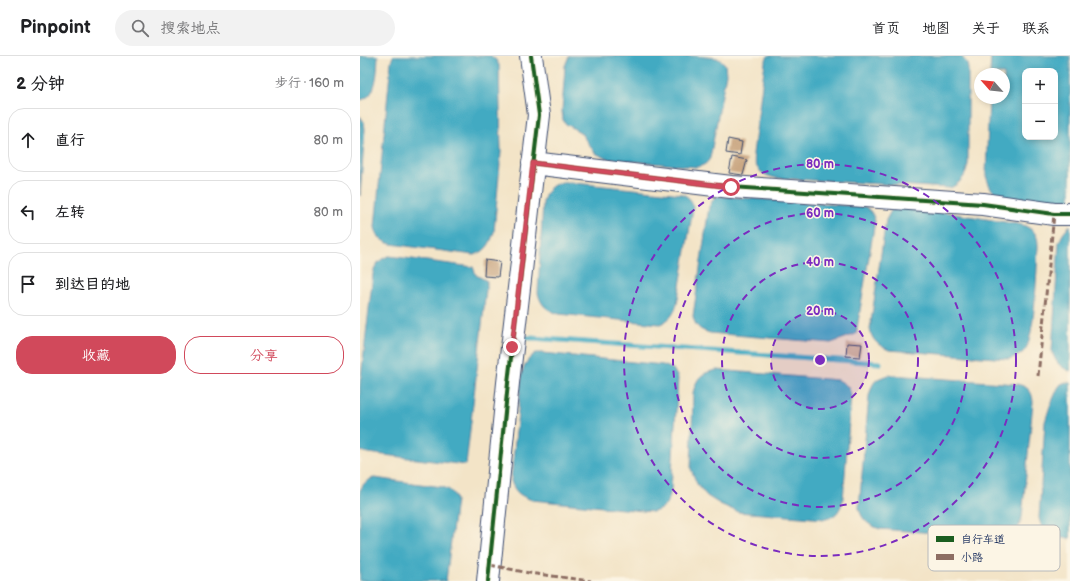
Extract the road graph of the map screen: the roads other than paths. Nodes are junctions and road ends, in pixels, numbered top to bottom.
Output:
1 (531, 56) edge
2 (533, 163) junction
3 (1070, 214) edge
4 (488, 581) edge

1 - 2 street
2 - 3 street
2 - 4 street

